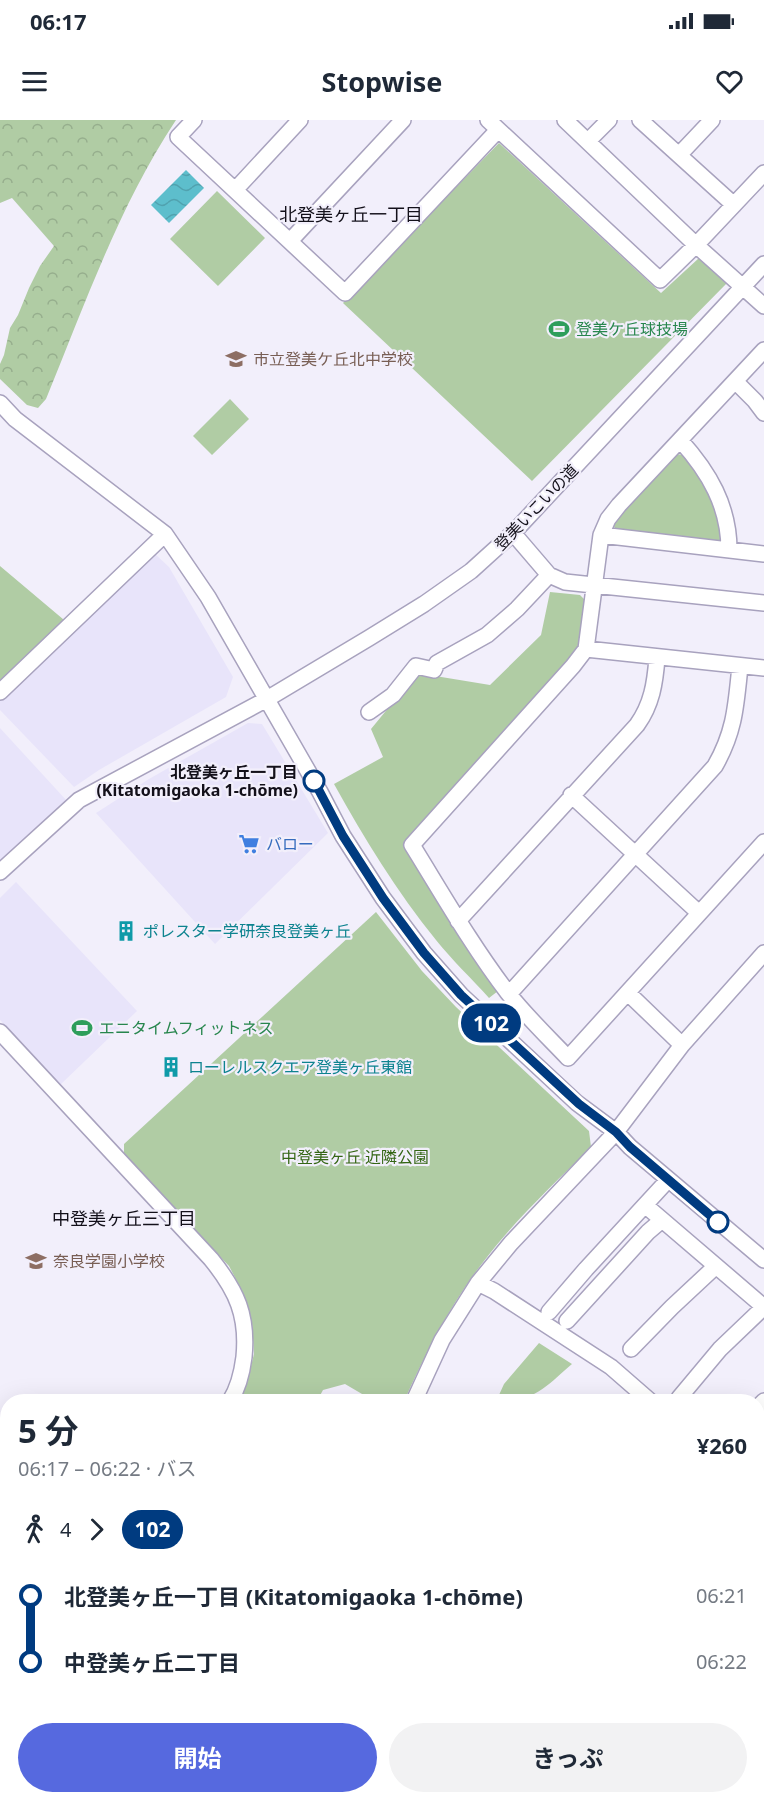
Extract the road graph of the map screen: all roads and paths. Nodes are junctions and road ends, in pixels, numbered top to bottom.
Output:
1 (194, 120) edge
2 (300, 120) edge
3 (402, 120) edge
4 (565, 120) edge
5 (609, 120) edge
6 (640, 120) edge
7 (712, 120) edge
8 (493, 125) edge
9 (588, 141) junction
10 (679, 154) junction
11 (764, 173) edge
12 (235, 190) junction
13 (734, 205) junction
14 (290, 241) junction
15 (696, 245) junction
16 (764, 264) edge
17 (743, 286) junction
18 (764, 306) edge
19 (764, 350) edge
20 (735, 381) junction
21 (0, 404) edge
22 (764, 414) edge
23 (680, 440) junction
24 (513, 533) junction
25 (165, 534) junction
26 (601, 536) junction
27 (729, 550) junction
28 (764, 554) edge
29 (549, 575) junction
30 (595, 584) junction
31 (764, 603) edge
32 (586, 649) junction
33 (657, 658) junction
34 (740, 666) junction
35 (764, 668) edge
36 (0, 692) edge
37 (267, 699) junction
38 (369, 712) dead end
39 (571, 795) junction
40 (764, 842) edge
41 (635, 855) junction
42 (0, 872) edge
43 (699, 913) junction
44 (458, 921) junction
45 (764, 954) edge
46 (628, 993) junction
47 (509, 994) junction
48 (0, 1032) edge
49 (682, 1045) junction
50 (616, 1132) junction
51 (668, 1180) junction
52 (646, 1206) junction
53 (662, 1220) junction
54 (764, 1260) edge
55 (716, 1266) junction
56 (478, 1283) junction
57 (764, 1307) edge
58 (549, 1312) dead end
59 (567, 1321) dead end
60 (631, 1349) dead end
61 (233, 1394) edge
62 (417, 1394) edge
63 (642, 1394) edge
64 (682, 1394) edge

1 - 12 street
2 - 12 street
3 - 14 street
4 - 9 street
5 - 9 street
6 - 10 street
7 - 10 street
8 - 14 street
8 - 15 street
9 - 15 street
10 - 13 street
11 - 13 street
12 - 14 street
13 - 15 street
15 - 17 street
16 - 17 street, 登美いこいの道
17 - 18 street
17 - 24 street, 登美いこいの道
19 - 20 street
20 - 22 street
20 - 23 street
21 - 25 street
23 - 26 street
23 - 27 street
24 - 29 street
24 - 37 street, 登美いこいの道
25 - 36 street
25 - 37 street
26 - 27 street
26 - 30 street
27 - 28 street
29 - 30 street
29 - 38 street
30 - 31 street
30 - 32 street
32 - 33 street
32 - 44 street
33 - 34 street
33 - 39 street
34 - 35 street
34 - 41 street
37 - 42 street, 登美いこいの道
37 - 50 street
39 - 41 street
39 - 44 street
40 - 43 street
41 - 43 street
41 - 47 street
43 - 46 street
44 - 47 street
45 - 49 street
46 - 47 street
46 - 49 street
48 - 61 street
49 - 50 street
50 - 51 street
50 - 56 street
51 - 52 street
51 - 54 street
52 - 53 street
52 - 58 street
53 - 55 street
53 - 59 street
55 - 57 street
55 - 60 street
56 - 62 street
56 - 63 street
57 - 64 street

